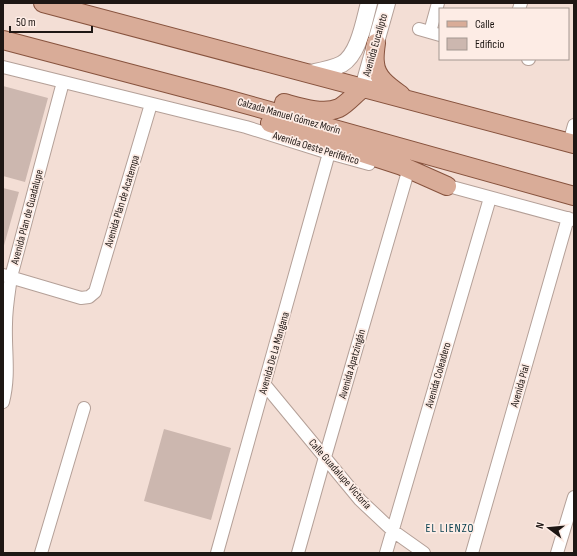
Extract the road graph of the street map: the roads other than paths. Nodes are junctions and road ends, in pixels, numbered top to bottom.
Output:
1 (43, 3) edge
2 (369, 3) edge
3 (387, 3) edge
4 (438, 3) edge
5 (430, 32) edge
6 (3, 40) edge
7 (376, 43) junction
8 (3, 67) edge
9 (310, 73) junction
10 (64, 82) junction
11 (363, 88) junction
12 (230, 99) junction
13 (406, 100) junction
14 (151, 104) junction
15 (574, 125) edge
16 (572, 143) edge
17 (330, 153) junction
18 (407, 175) junction
19 (447, 186) junction
20 (574, 196) edge
21 (490, 198) junction
22 (571, 219) edge
23 (7, 276) edge
24 (265, 385) junction
25 (3, 402) edge
26 (84, 408) dead end
27 (324, 457) junction
28 (574, 497) edge
29 (393, 531) junction
30 (41, 553) edge
31 (217, 553) edge
32 (298, 553) edge
33 (386, 553) edge
34 (424, 553) edge
35 (472, 553) edge
36 (557, 553) edge

1 - 9 main road
2 - 9 street, Avenida Eucalipto
3 - 7 street, Avenida Eucalipto
4 - 5 street
6 - 12 main road, Calzada Manuel Gómez Morín
7 - 11 street, Avenida Eucalipto
7 - 13 main road
8 - 10 street, Avenida Oeste Periférico
9 - 11 main road
10 - 14 street, Avenida Oeste Periférico
10 - 23 street, Avenida Plan de Guadalupe
11 - 12 main road
11 - 13 main road
12 - 19 main road
12 - 20 main road, Calzada Manuel Gómez Morín
13 - 16 main road
14 - 17 street, Avenida Oeste Periférico
14 - 23 street, Avenida Plan de Acatempa
15 - 16 street
17 - 18 street, Avenida Oeste Periférico
17 - 24 street, Avenida De La Mangana
18 - 19 street, Avenida Oeste Periférico
18 - 27 street, Avenida Apatzingán
19 - 21 street, Avenida Oeste Periférico
21 - 22 street, Avenida Oeste Periférico
21 - 29 street, Avenida Coleadero
22 - 35 street, Avenida Pial
23 - 25 street, Avenida Plan de Guadalupe
24 - 27 street, Calle Guadalupe Victoria
24 - 31 street, Avenida De La Mangana
26 - 30 street
27 - 29 street, Calle Guadalupe Victoria
27 - 32 street, Avenida Apatzingán
28 - 36 street
29 - 33 street, Avenida Coleadero
29 - 34 street, Calle Guadalupe Victoria

